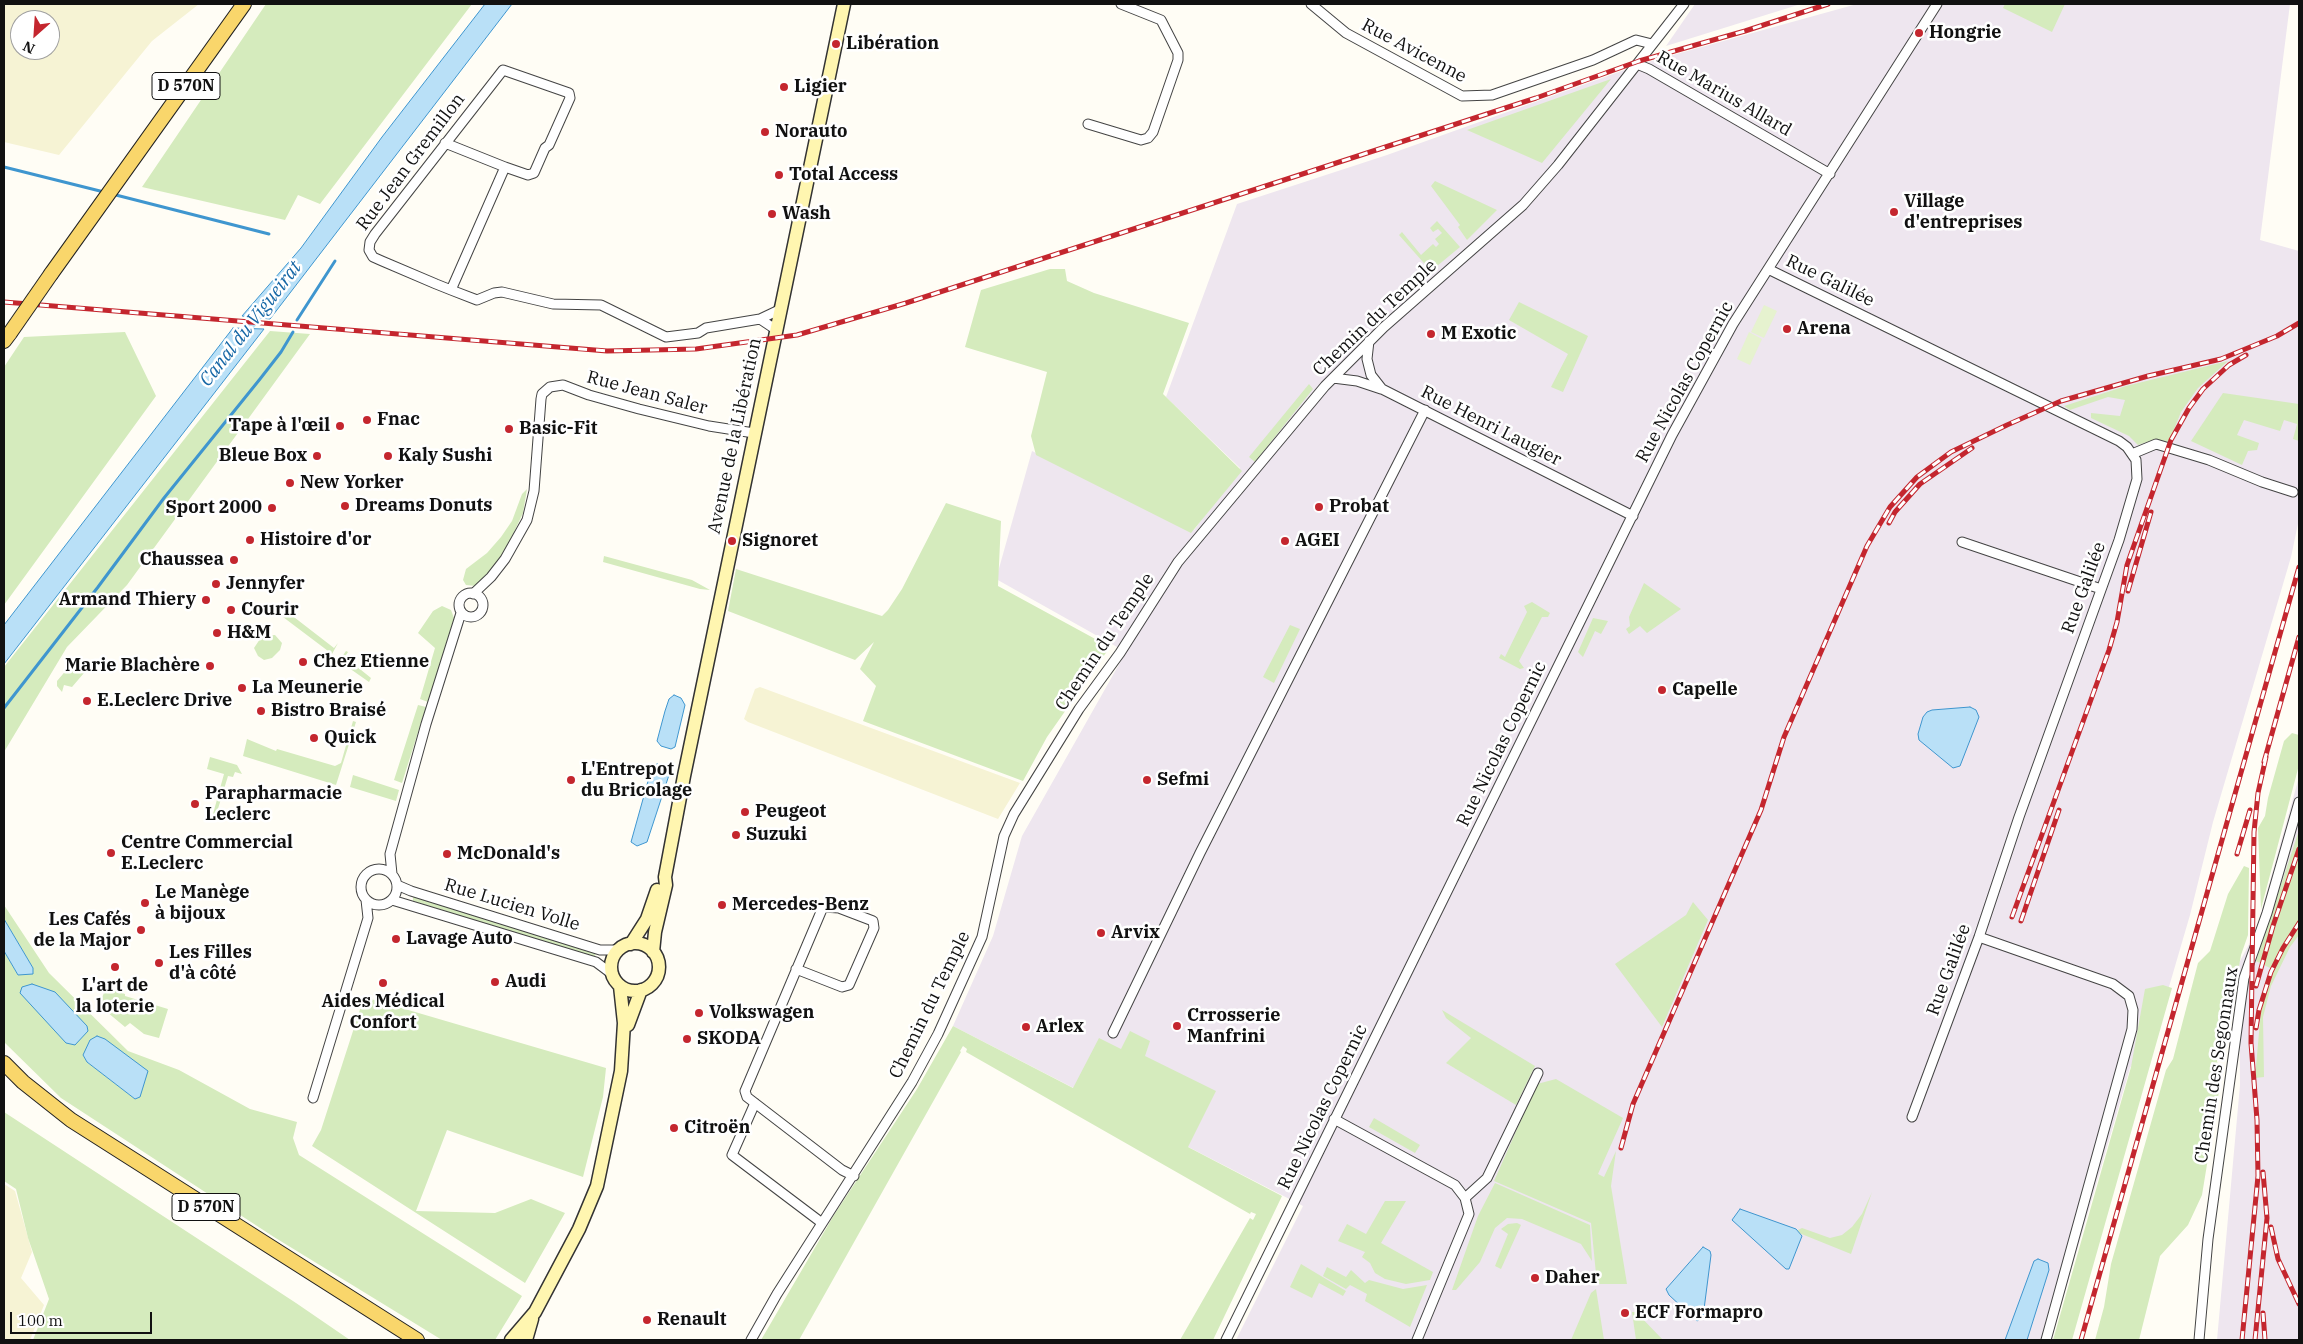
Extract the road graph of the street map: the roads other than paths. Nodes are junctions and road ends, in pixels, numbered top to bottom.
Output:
1 (244, 4) edge
2 (844, 4) edge
3 (1121, 4) edge
4 (1311, 4) edge
5 (1937, 4) edge
6 (1680, 5) edge
7 (1652, 44) junction
8 (1637, 64) junction
9 (1088, 124) dead end
10 (445, 143) junction
11 (505, 167) junction
12 (1830, 174) junction
13 (1768, 269) junction
14 (451, 290) junction
15 (779, 310) junction
16 (760, 318) junction
17 (775, 329) junction
18 (7, 337) edge
19 (1369, 341) junction
20 (1333, 378) junction
21 (1382, 389) junction
22 (1425, 410) junction
23 (754, 433) junction
24 (2132, 454) junction
25 (2293, 492) dead end
26 (1633, 516) junction
27 (1962, 542) dead end
28 (491, 578) junction
29 (2101, 589) junction
30 (473, 594) junction
31 (482, 602) junction
32 (464, 615) junction
33 (2299, 802) edge
34 (390, 854) junction
35 (374, 870) junction
36 (392, 874) junction
37 (665, 877) junction
38 (397, 885) junction
39 (366, 900) junction
40 (392, 900) junction
41 (382, 905) junction
42 (368, 918) junction
43 (1979, 937) junction
44 (631, 944) junction
45 (619, 950) junction
46 (653, 952) junction
47 (796, 970) junction
48 (612, 974) junction
49 (620, 986) junction
50 (641, 990) junction
51 (1113, 1033) dead end
52 (623, 1045) junction
53 (4, 1063) edge
54 (1538, 1073) dead end
55 (313, 1098) dead end
56 (755, 1103) junction
57 (1912, 1117) dead end
58 (1334, 1118) junction
59 (854, 1176) junction
60 (1465, 1198) junction
61 (822, 1223) junction
62 (534, 1312) junction
63 (417, 1340) edge
64 (511, 1340) edge
65 (526, 1340) edge
66 (751, 1340) edge
67 (1226, 1340) edge
68 (1417, 1340) edge
69 (2046, 1340) edge
70 (2199, 1340) edge

1 - 18 main road, D 570N, bridge
2 - 15 main road, Avenue de la Libération
3 - 9 street
4 - 7 street, Rue Avicenne
5 - 12 street, Rue Nicolas Copernic
6 - 7 street, Rue Marius Allard
7 - 8 street, Rue Marius Allard
8 - 12 street, Rue Marius Allard
8 - 19 street, Chemin du Temple
10 - 11 street
10 - 11 street, Rue Jean Gremillon
10 - 14 street, Rue Jean Gremillon
11 - 14 street
12 - 13 street, Rue Nicolas Copernic
13 - 24 street, Rue Galilée
13 - 26 street, Rue Nicolas Copernic
14 - 16 street
15 - 16 street
15 - 17 main road, Avenue de la Libération
16 - 17 street
17 - 23 main road, Avenue de la Libération
19 - 20 street, Chemin du Temple
19 - 21 street
20 - 21 street, Rue Henri Laugier
20 - 59 street, Chemin du Temple
21 - 22 street, Rue Henri Laugier
22 - 26 street, Rue Henri Laugier
22 - 51 street
23 - 28 street, Rue Jean Saler
23 - 37 main road, Avenue de la Libération
24 - 25 street
24 - 29 street, Rue Galilée
26 - 58 street, Rue Nicolas Copernic
27 - 29 street
28 - 30 street
28 - 31 street
29 - 43 street, Rue Galilée
30 - 31 street
30 - 32 street
31 - 32 street
32 - 34 street
33 - 70 street, Chemin des Segonnaux
34 - 35 street
34 - 36 street
35 - 36 street
35 - 39 street
36 - 38 street
37 - 44 main road, Avenue de la Libération
37 - 46 main road, Avenue de la Libération
38 - 40 street
38 - 45 street, Rue Lucien Volle
39 - 41 street
39 - 42 street
40 - 41 street
40 - 48 street
41 - 42 street
42 - 55 street
43 - 57 street, Rue Galilée
43 - 69 street
44 - 45 main road
44 - 46 main road
45 - 48 main road
46 - 50 main road
47 - 47 street
47 - 56 street
48 - 49 main road
49 - 50 main road
49 - 52 main road
50 - 52 main road
52 - 62 main road
53 - 63 main road, D 570N
54 - 60 street
56 - 59 street
56 - 61 street
58 - 60 street
58 - 67 street, Rue Nicolas Copernic
59 - 61 street, Chemin du Temple
60 - 68 street
61 - 66 street, Chemin du Temple
62 - 64 main road
62 - 65 main road

